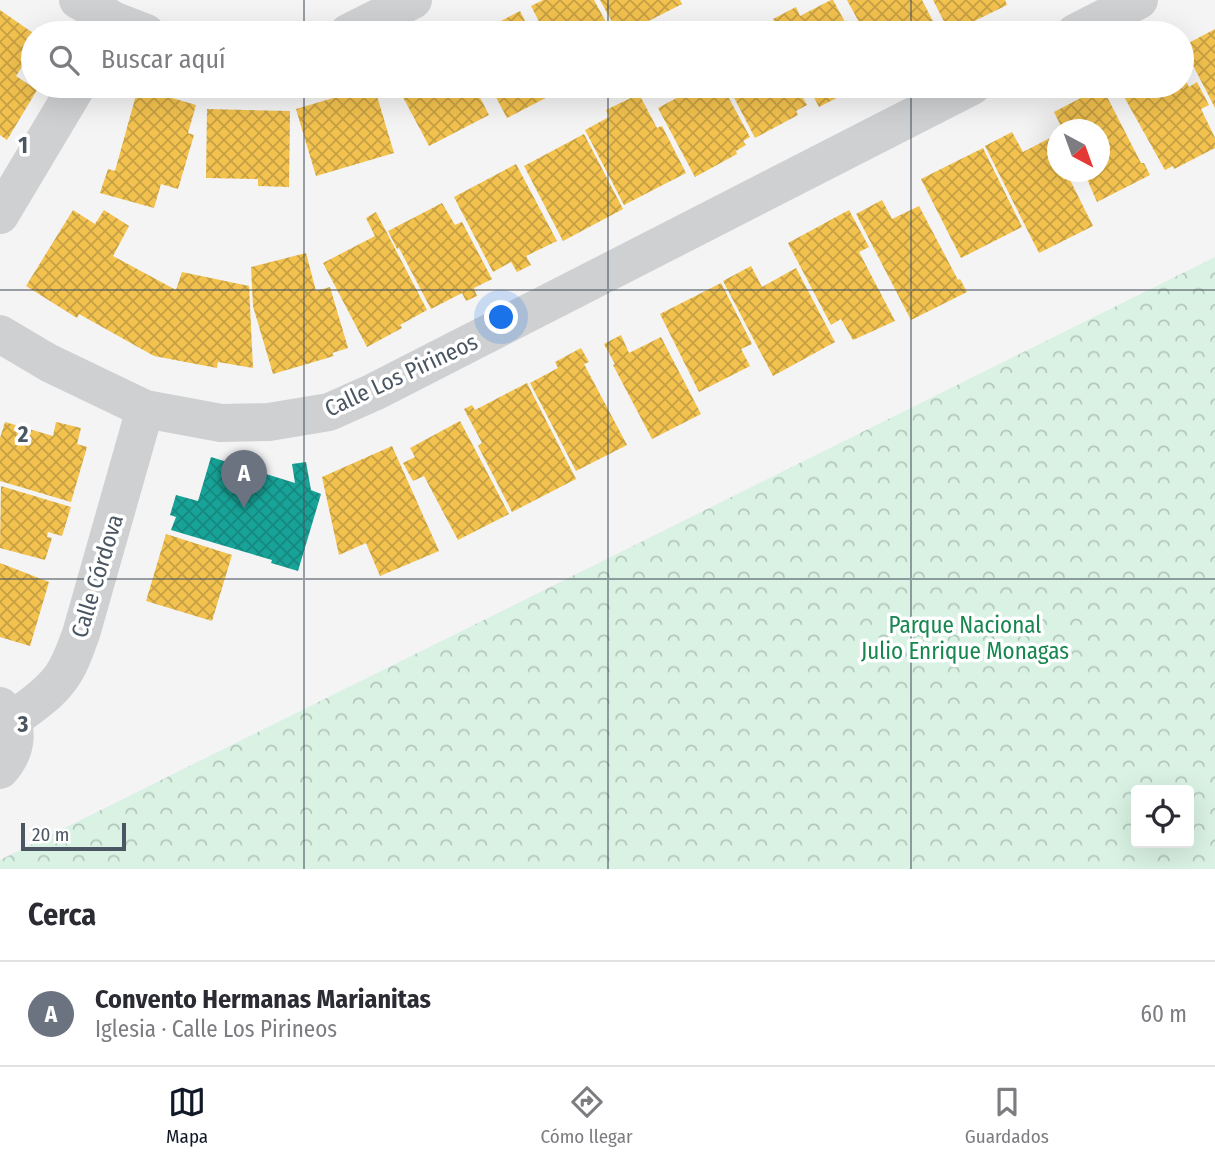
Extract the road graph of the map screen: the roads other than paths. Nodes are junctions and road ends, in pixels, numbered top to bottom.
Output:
1 (78, 0) edge
2 (413, 0) edge
3 (1139, 0) edge
4 (111, 21) edge
5 (372, 21) edge
6 (1098, 21) edge
7 (70, 98) edge
8 (949, 98) edge
9 (0, 215) edge
10 (0, 334) edge
11 (145, 409) junction
12 (6, 713) edge
13 (0, 770) edge

1 - 4 street
2 - 5 street
3 - 6 street
7 - 9 street
8 - 11 street, Calle Los Pirineos
10 - 11 street, Calle Los Pirineos
11 - 12 street, Calle Córdova
12 - 13 street

